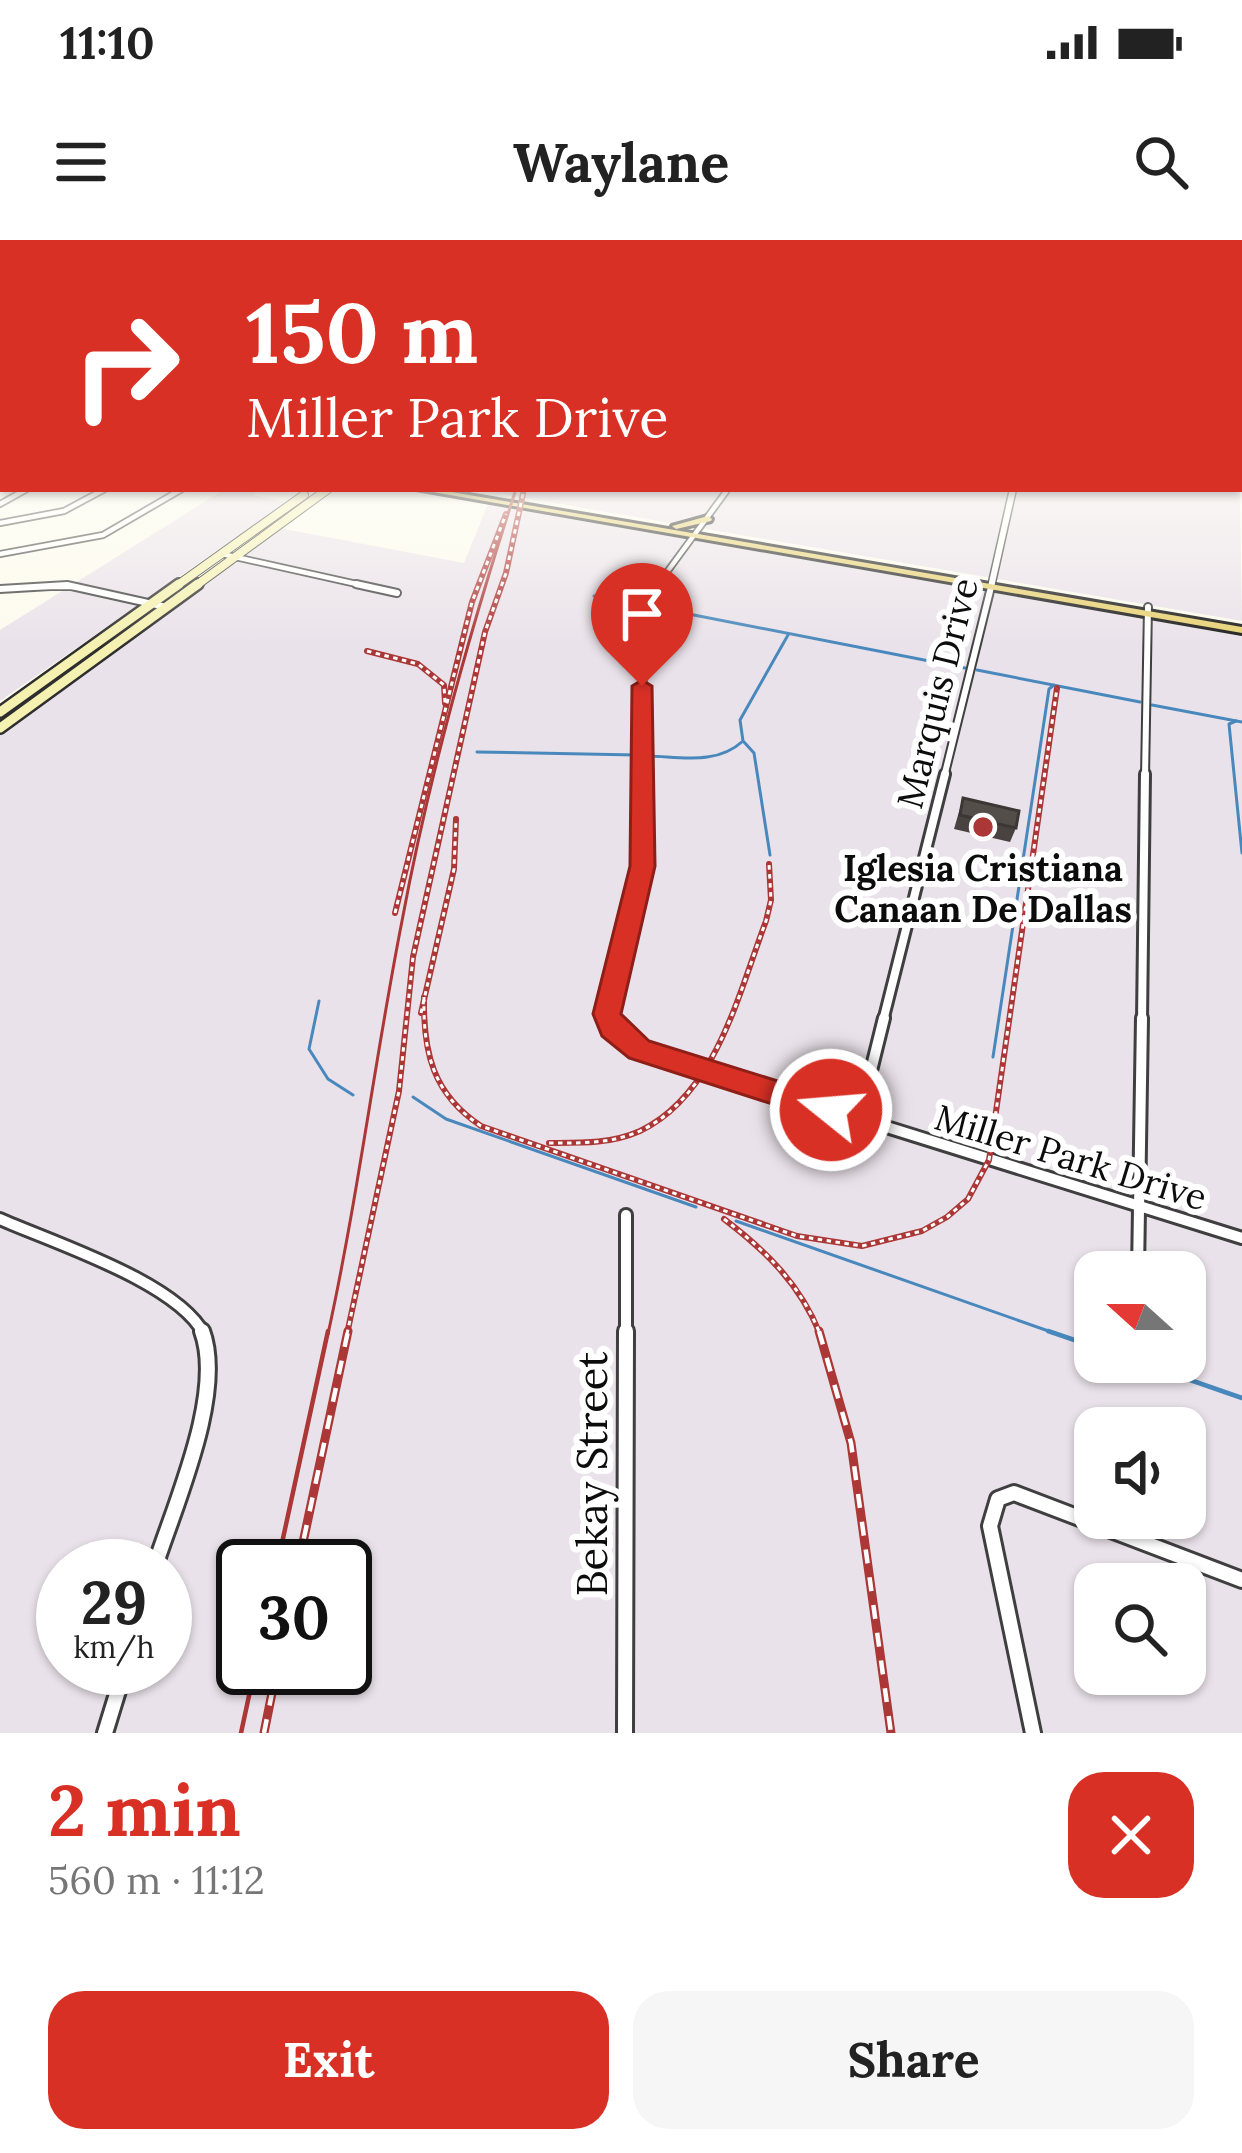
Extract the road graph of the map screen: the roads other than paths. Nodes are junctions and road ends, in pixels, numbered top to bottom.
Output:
1 (72, 507) edge
2 (152, 507) edge
3 (288, 507) edge
4 (304, 507) edge
5 (543, 507) edge
6 (716, 507) edge
7 (1009, 507) edge
8 (590, 515) junction
9 (707, 519) junction
10 (0, 523) edge
11 (676, 526) junction
12 (697, 533) junction
13 (0, 554) edge
14 (222, 554) junction
15 (237, 556) junction
16 (992, 584) junction
17 (0, 589) edge
18 (397, 593) dead end
19 (152, 604) junction
20 (166, 608) junction
21 (1148, 611) junction
22 (1239, 626) edge
23 (61, 668) junction
24 (77, 672) junction
25 (0, 712) edge
26 (0, 728) edge
27 (859, 1119) junction
28 (1139, 1207) junction
29 (626, 1215) dead end
30 (0, 1220) edge
31 (1242, 1238) edge
32 (1138, 1251) edge
33 (163, 1539) edge
34 (1242, 1580) edge
35 (116, 1695) edge
36 (105, 1733) edge
37 (625, 1733) edge
38 (1033, 1733) edge

1 - 10 street
2 - 13 street
3 - 14 main road
4 - 15 main road
5 - 8 main road
6 - 9 street, Miller Park Drive
7 - 16 street, Marquis Drive
8 - 11 main road
8 - 12 main road
9 - 11 main road
9 - 12 street, Miller Park Drive
11 - 12 main road
12 - 16 main road
12 - 27 street, Miller Park Drive
14 - 15 street
14 - 19 main road
15 - 18 street
15 - 20 main road
16 - 21 main road
16 - 27 street, Marquis Drive
17 - 19 street
19 - 20 street
19 - 23 main road
20 - 24 main road
21 - 22 main road
21 - 28 street
23 - 24 main road
23 - 25 main road
24 - 26 main road
27 - 28 street, Miller Park Drive
28 - 31 street, Miller Park Drive
28 - 32 street
29 - 37 street, Bekay Street
30 - 33 street
34 - 38 street
35 - 36 street

